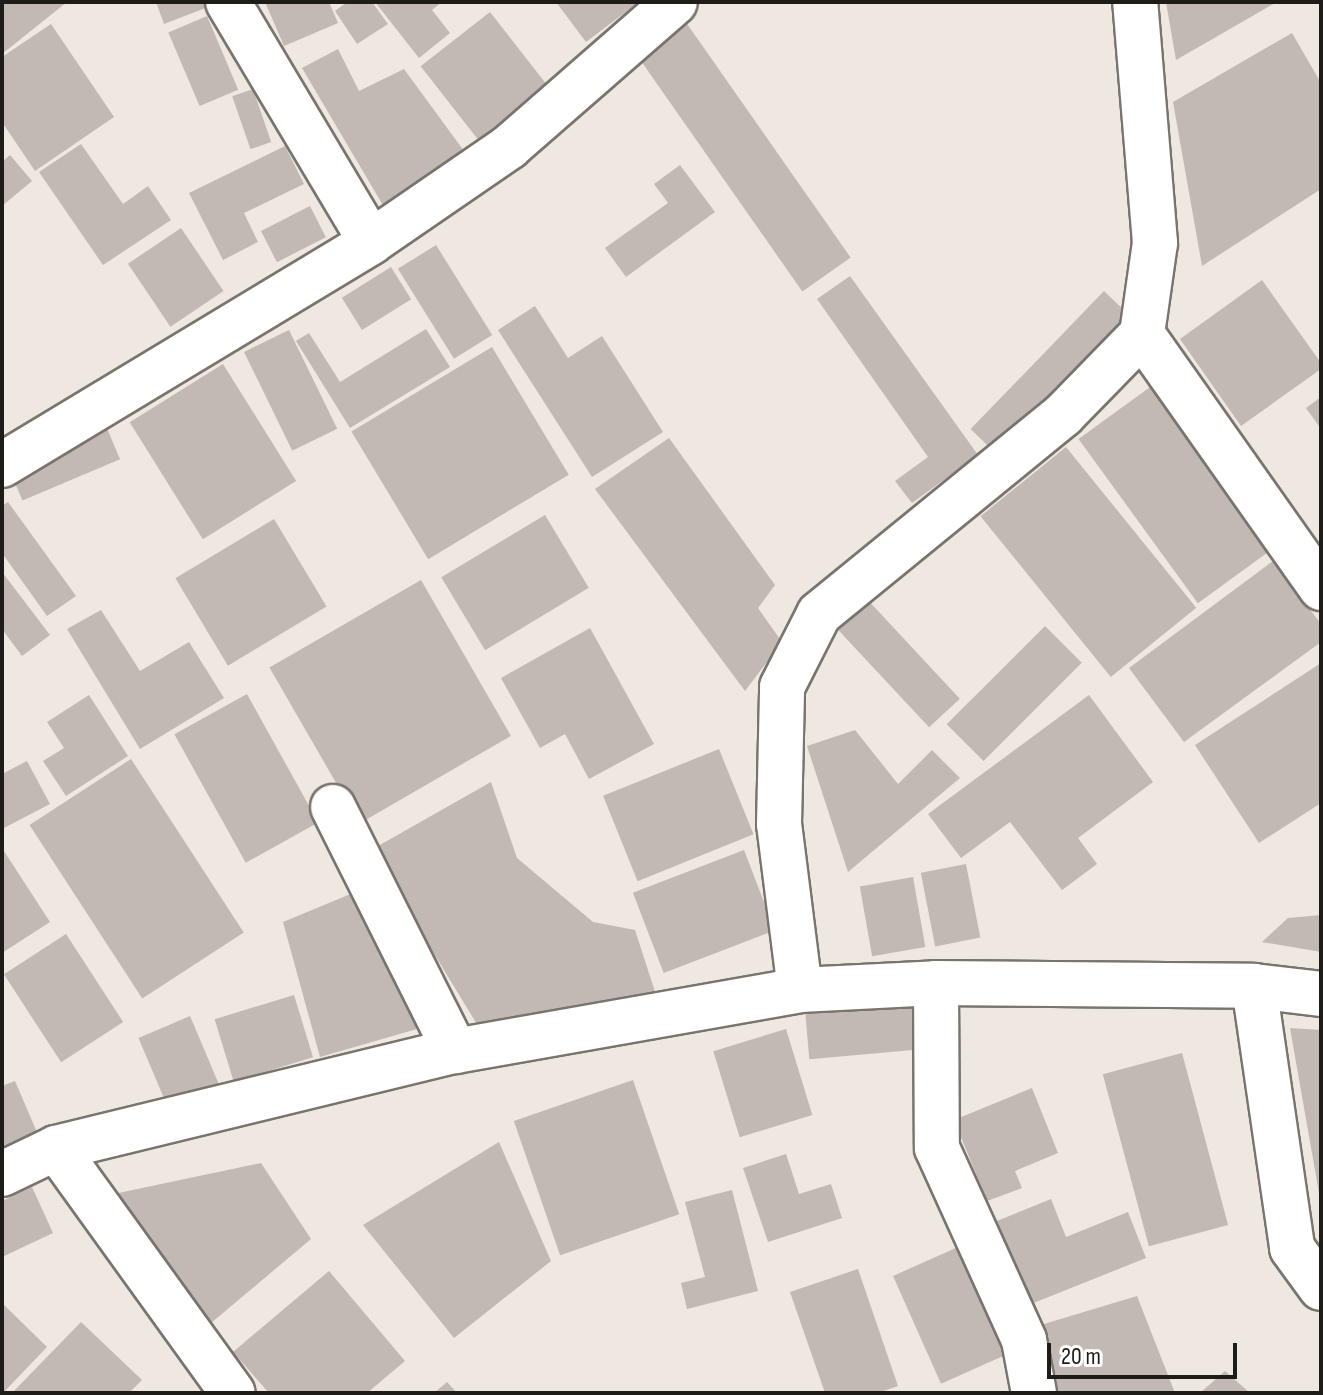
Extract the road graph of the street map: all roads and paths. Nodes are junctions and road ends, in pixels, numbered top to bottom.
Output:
1 (228, 2) edge
2 (675, 2) edge
3 (1135, 2) edge
4 (371, 242) junction
5 (1142, 334) junction
6 (2, 465) edge
7 (1321, 588) edge
8 (333, 807) dead end
9 (936, 983) junction
10 (1254, 986) junction
11 (800, 990) junction
12 (1321, 994) edge
13 (455, 1051) junction
14 (56, 1148) junction
15 (2, 1174) edge
16 (1321, 1288) edge
17 (233, 1393) edge
18 (1034, 1393) edge

1 - 4 street
2 - 4 street
3 - 5 street
4 - 6 street
5 - 7 street
5 - 11 street
8 - 13 street
9 - 10 street
9 - 11 street
9 - 18 street
10 - 12 street
10 - 16 street
11 - 13 street
13 - 14 street
14 - 15 street
14 - 17 street

